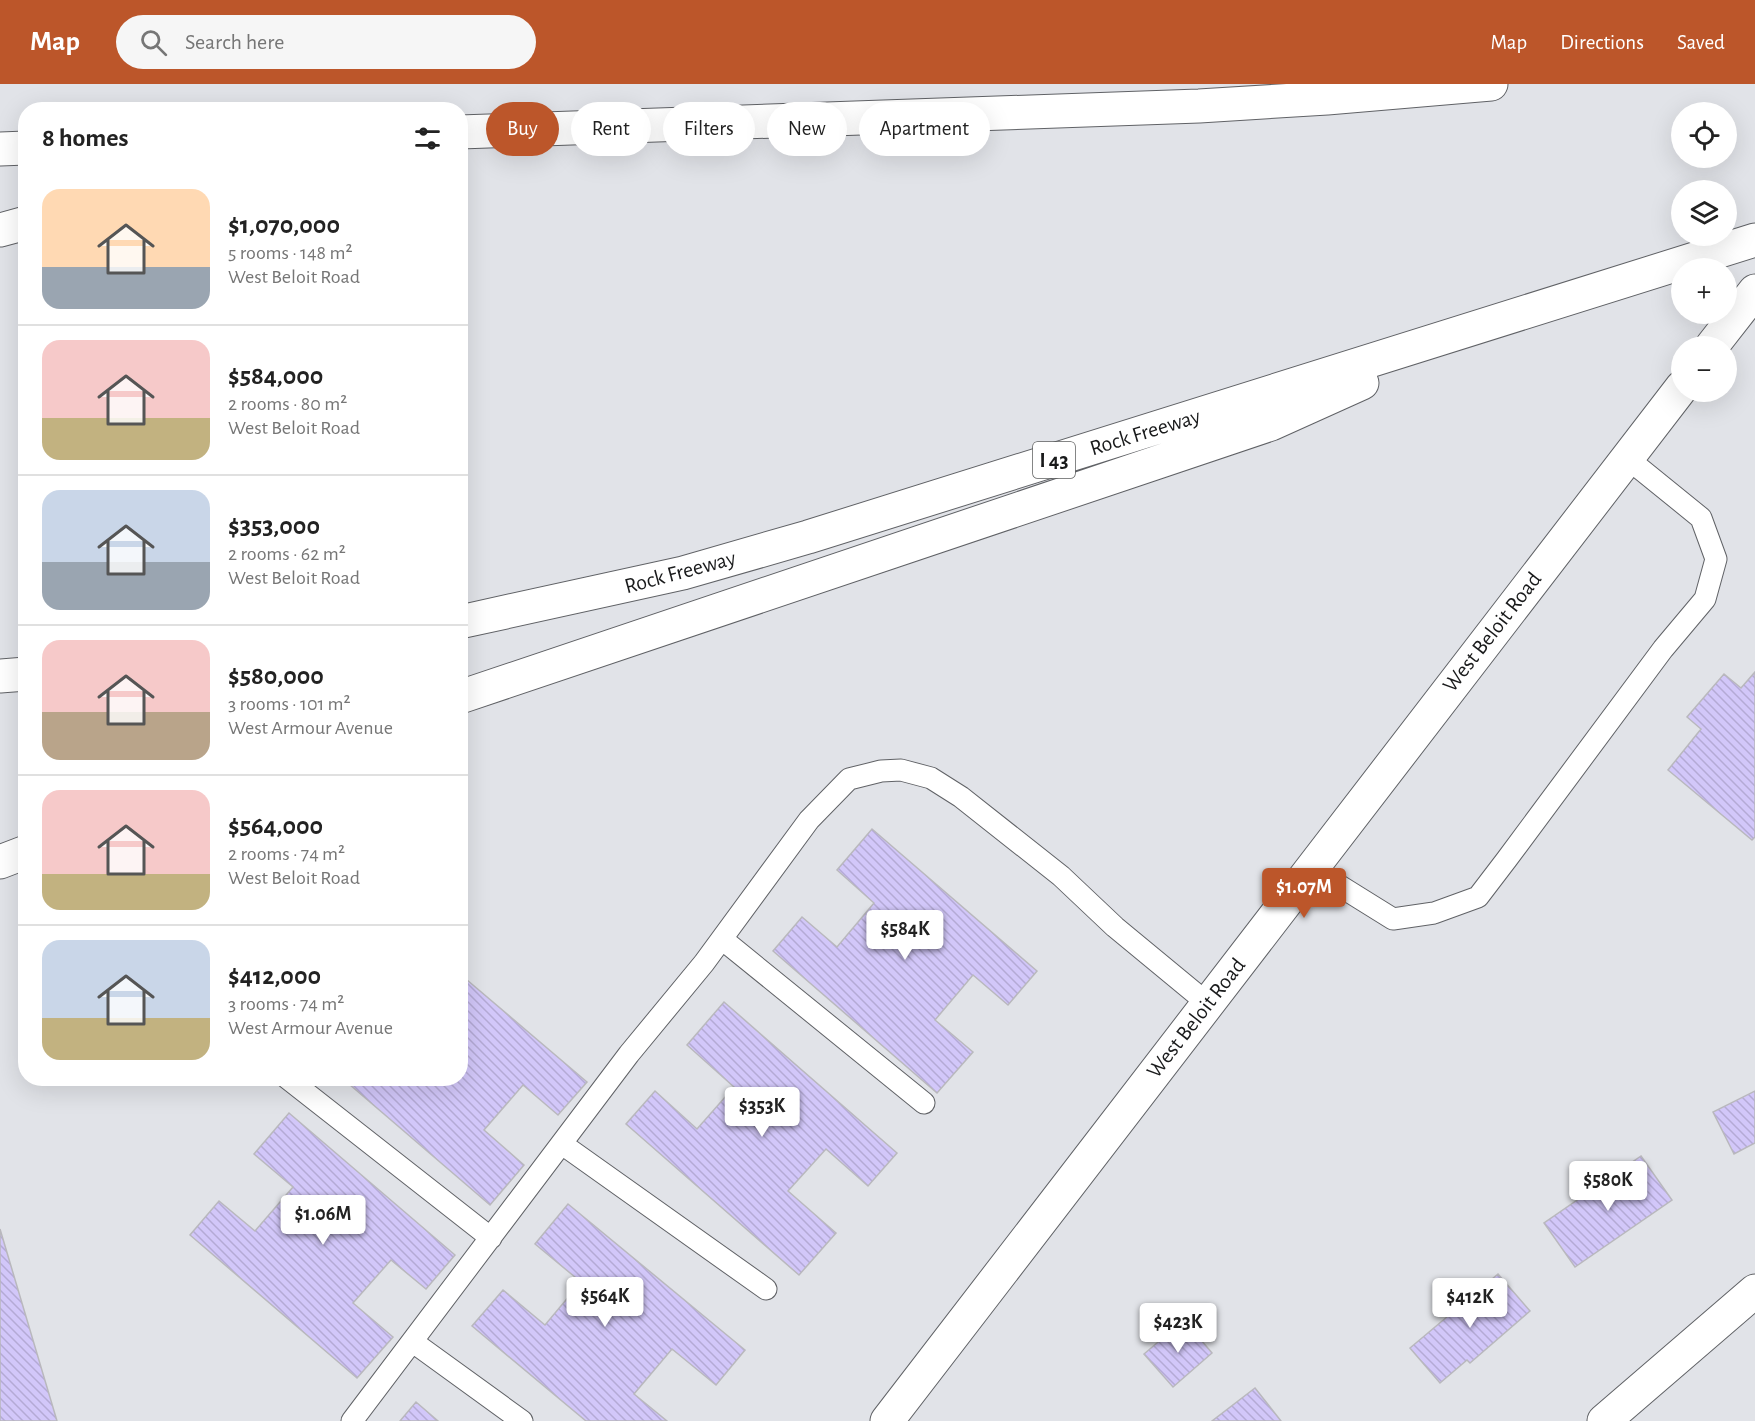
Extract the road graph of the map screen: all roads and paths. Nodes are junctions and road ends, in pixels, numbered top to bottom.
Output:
1 (1491, 84) edge
2 (755, 123) edge
3 (663, 126) edge
4 (663, 130) edge
5 (468, 132) edge
6 (18, 148) edge
7 (0, 149) edge
8 (468, 154) edge
9 (18, 225) edge
10 (0, 231) edge
11 (1755, 240) edge
12 (1755, 291) edge
13 (1504, 319) junction
14 (1720, 336) edge
15 (1671, 401) edge
16 (1627, 458) junction
17 (468, 620) edge
18 (18, 675) edge
19 (0, 676) edge
20 (468, 694) edge
21 (18, 855) edge
22 (0, 862) edge
23 (1311, 868) junction
24 (722, 939) junction
25 (1207, 1003) junction
26 (297, 1086) edge
27 (924, 1102) dead end
28 (562, 1144) junction
29 (491, 1238) junction
30 (766, 1289) dead end
31 (1755, 1291) edge
32 (413, 1342) junction
33 (352, 1421) edge
34 (522, 1421) edge
35 (887, 1421) edge
36 (1604, 1421) edge

1 - 2 main road
3 - 5 main road
4 - 8 main road
6 - 7 main road
9 - 10 main road
11 - 13 main road, Rock Freeway / I 43
12 - 14 main road
13 - 17 main road, Rock Freeway / I 43
13 - 20 main road
15 - 16 main road, West Beloit Road
16 - 23 main road, West Beloit Road
16 - 23 lane
18 - 19 main road
21 - 22 main road
23 - 25 main road, West Beloit Road
24 - 25 lane
24 - 27 lane
24 - 28 lane
25 - 35 main road, West Beloit Road
26 - 29 lane
28 - 29 lane
28 - 30 lane
29 - 32 lane
31 - 36 main road
32 - 33 lane
32 - 34 lane

